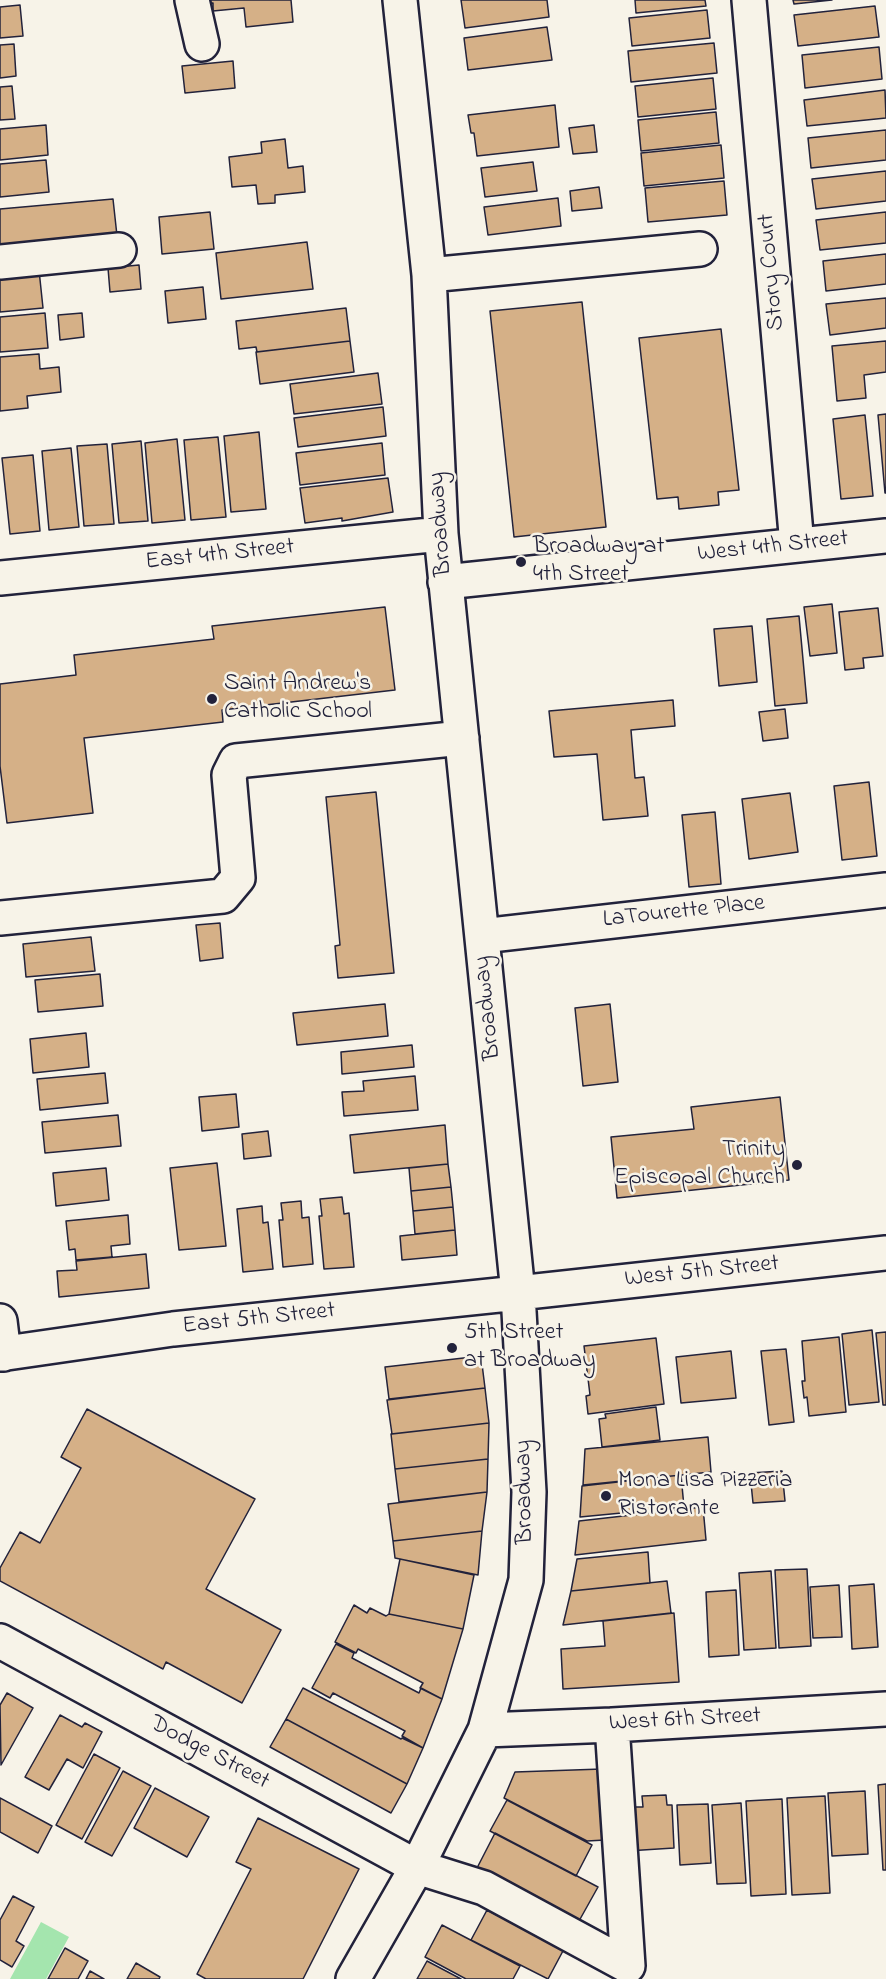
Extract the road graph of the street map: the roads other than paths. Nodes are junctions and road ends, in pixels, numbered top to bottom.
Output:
1 (192, 0) edge
2 (400, 0) edge
3 (749, 0) edge
4 (202, 44) dead end
5 (700, 249) dead end
6 (119, 250) dead end
7 (0, 262) edge
8 (429, 275) junction
9 (441, 534) junction
10 (886, 536) edge
11 (797, 545) junction
12 (0, 578) edge
13 (446, 582) junction
14 (462, 738) junction
15 (886, 890) edge
16 (0, 918) edge
17 (482, 936) junction
18 (886, 1253) edge
19 (518, 1293) junction
20 (0, 1321) edge
21 (2, 1354) edge
22 (0, 1641) edge
23 (886, 1709) edge
24 (612, 1725) junction
25 (484, 1730) junction
26 (417, 1867) junction
27 (352, 1979) edge

1 - 4 street
2 - 8 street, Broadway
3 - 11 street, Story Court
5 - 8 street
6 - 7 street
8 - 9 street, Broadway
9 - 12 street, East 4th Street
9 - 13 street, Broadway
10 - 11 street, West 4th Street
11 - 13 street, West 4th Street
13 - 14 street, Broadway
14 - 16 street
14 - 17 street, Broadway
15 - 17 street, LaTourette Place
17 - 19 street, Broadway
18 - 19 street, West 5th Street
19 - 21 street, East 5th Street
19 - 25 street, Broadway
20 - 21 street
22 - 26 street, Dodge Street
23 - 24 street, West 6th Street
24 - 25 street, West 6th Street
24 - 26 street, Dodge Street
25 - 26 street, Broadway
26 - 27 street, Broadway

